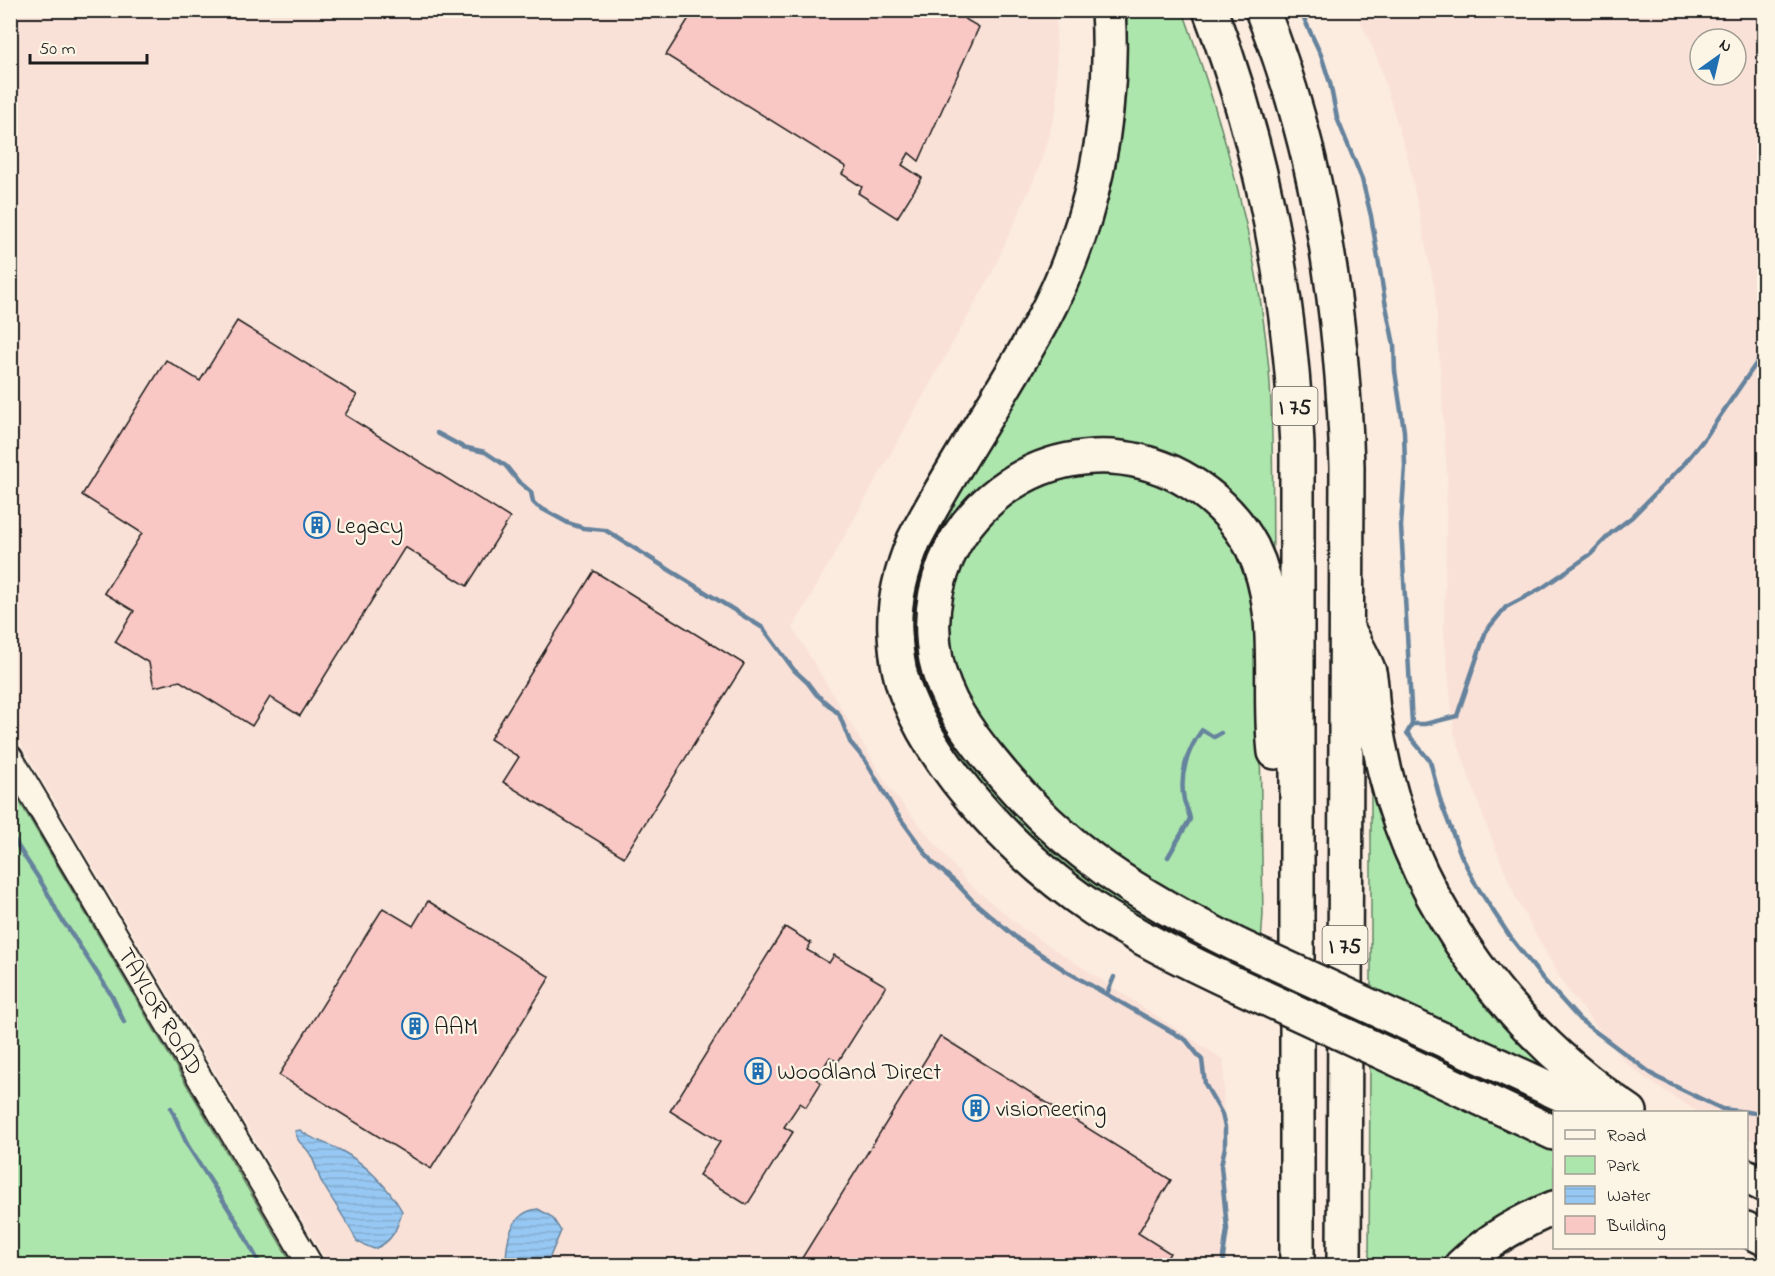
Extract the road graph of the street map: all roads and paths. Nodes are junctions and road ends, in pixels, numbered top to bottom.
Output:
1 (1108, 10) edge
2 (1210, 10) edge
3 (1262, 10) edge
4 (1346, 625) junction
5 (10, 757) edge
6 (1296, 812) junction
7 (1596, 1111) edge
8 (1627, 1111) edge
9 (1553, 1133) edge
10 (1748, 1177) edge
11 (1764, 1185) edge
12 (1553, 1208) edge
13 (1748, 1230) edge
14 (1764, 1238) edge
15 (311, 1266) edge
16 (1297, 1266) edge
17 (1344, 1266) edge
18 (1461, 1266) edge

1 - 9 highway, bridge
2 - 6 highway, I 75
3 - 4 highway, I 75
4 - 8 highway
4 - 17 highway, I 75
5 - 15 street, TAYLOR ROAD
6 - 7 highway, bridge
6 - 16 highway, I 75
10 - 11 highway
12 - 18 highway
13 - 14 highway

